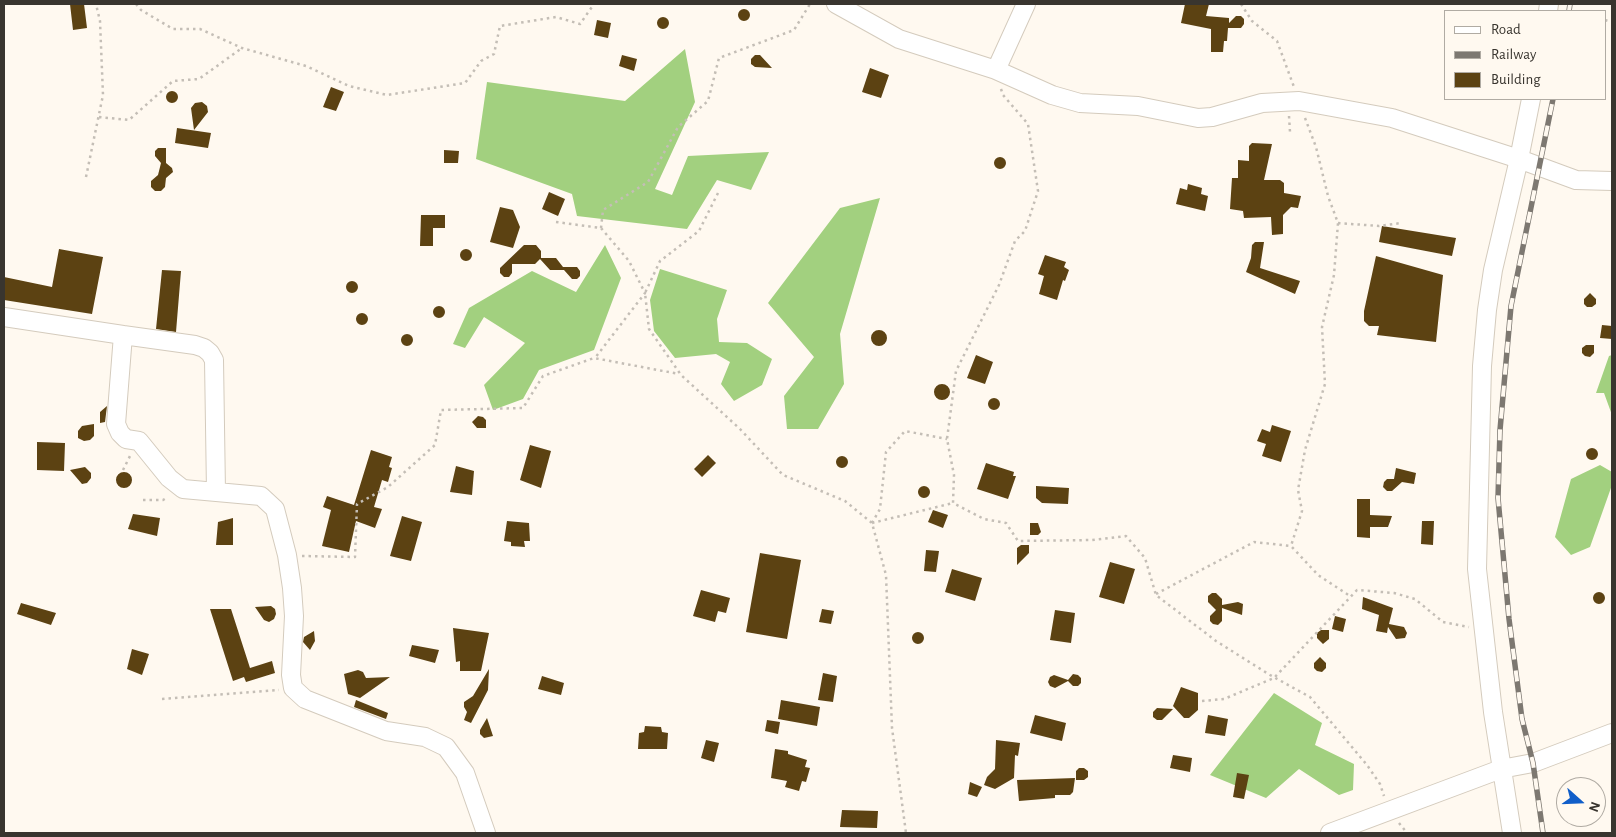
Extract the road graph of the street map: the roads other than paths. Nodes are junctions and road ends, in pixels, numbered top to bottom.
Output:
1 (836, 4) edge
2 (1026, 4) edge
3 (996, 70) junction
4 (1531, 100) edge
5 (1519, 159) junction
6 (1612, 182) edge
7 (4, 317) edge
8 (123, 335) junction
9 (216, 492) junction
10 (1612, 733) edge
11 (1501, 769) junction
12 (486, 833) edge
13 (1330, 833) edge
14 (1512, 833) edge

1 - 3 street
2 - 3 street
3 - 5 street
4 - 5 street
5 - 6 street
5 - 11 street
7 - 8 street
8 - 9 street
8 - 9 street
9 - 12 street
10 - 11 street
11 - 13 street
11 - 14 street

